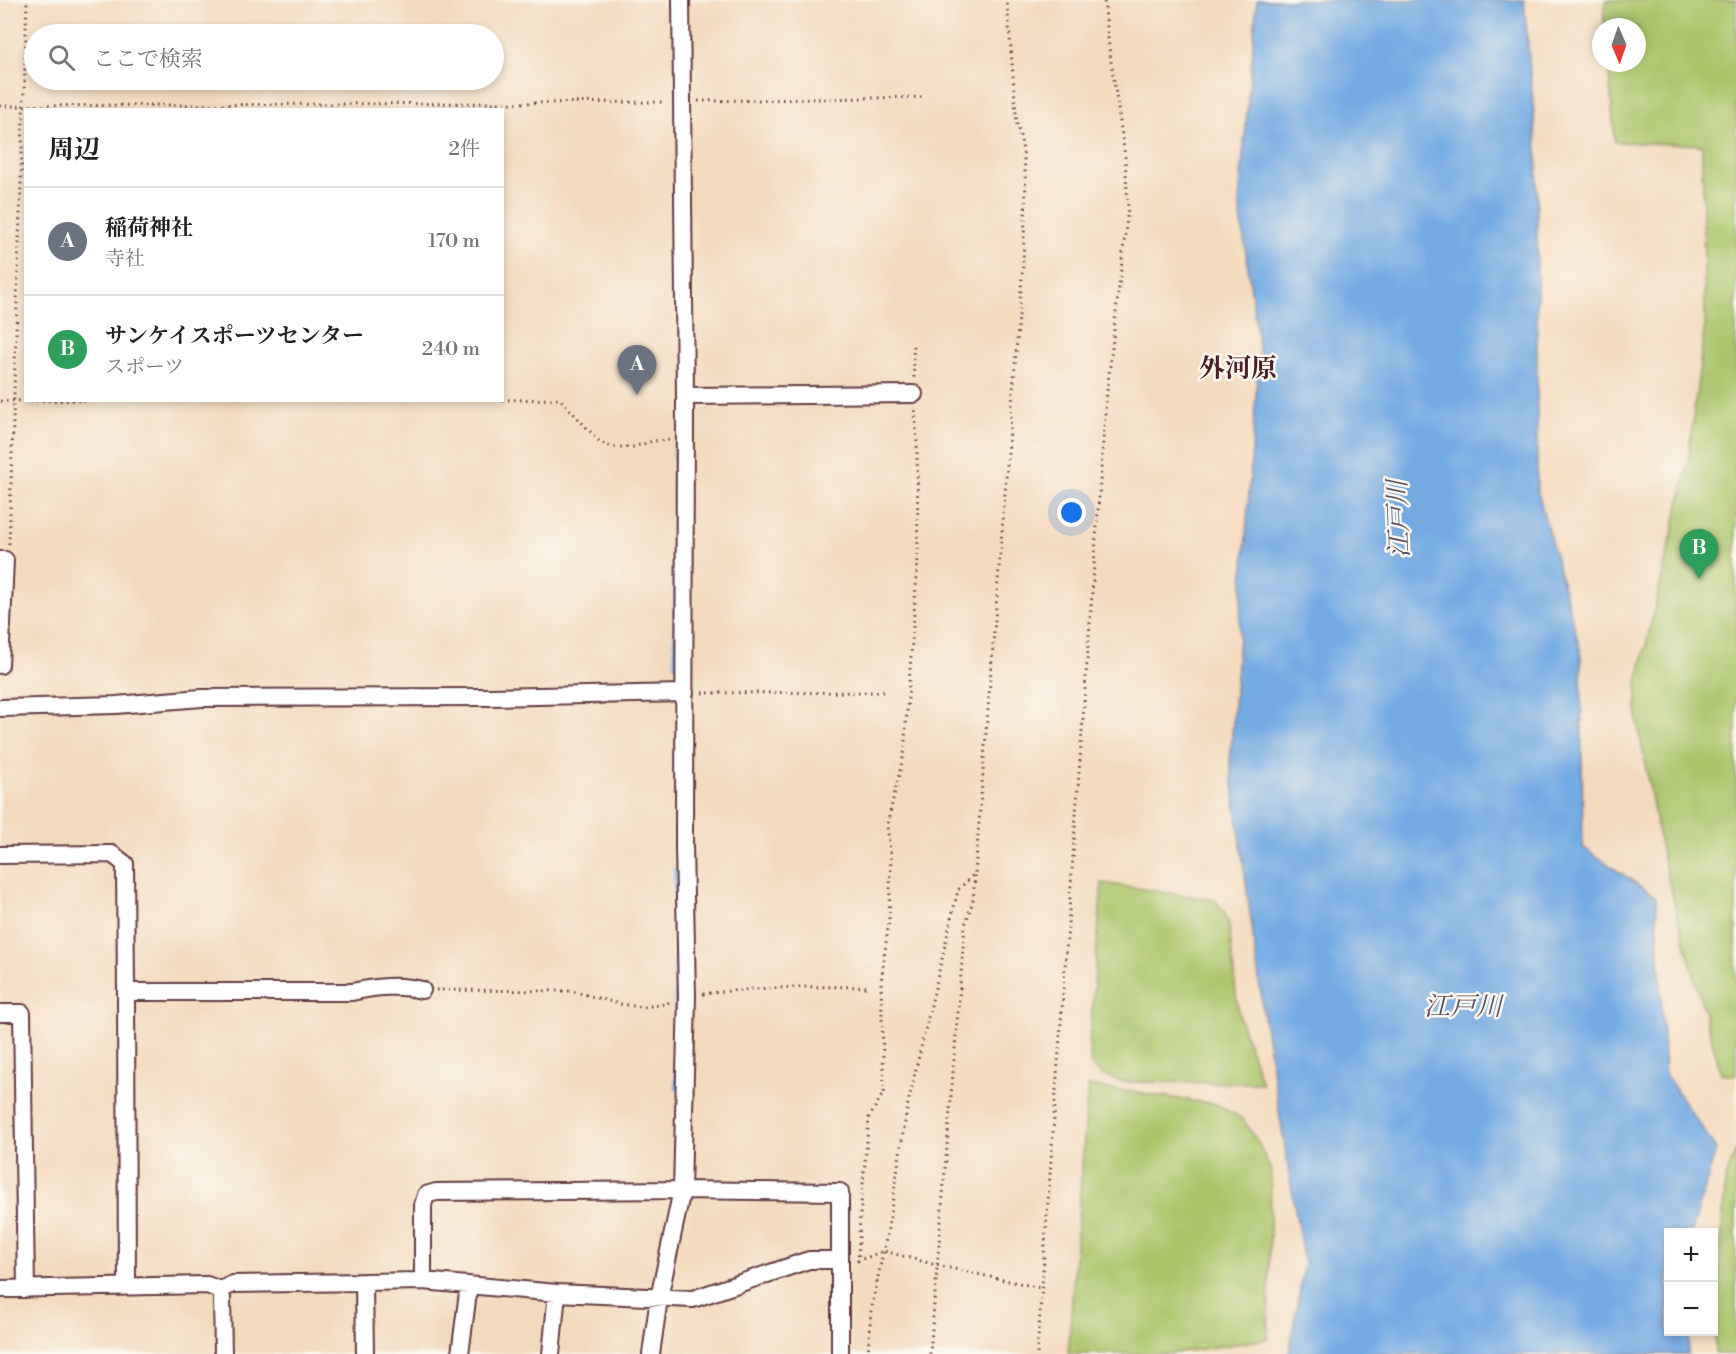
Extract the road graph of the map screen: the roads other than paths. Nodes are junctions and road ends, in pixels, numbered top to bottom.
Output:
1 (681, 0) edge
2 (914, 394) road end
3 (685, 396) junction
4 (2, 560) edge
5 (0, 665) edge
6 (677, 694) junction
7 (0, 708) edge
8 (0, 855) edge
9 (422, 990) road end
10 (126, 992) junction
11 (0, 1013) edge
12 (682, 1190) junction
13 (840, 1260) junction
14 (423, 1281) junction
15 (364, 1282) junction
16 (469, 1285) junction
17 (128, 1286) junction
18 (0, 1289) edge
19 (26, 1289) junction
20 (220, 1290) junction
21 (557, 1293) junction
22 (659, 1298) junction
23 (223, 1354) edge
24 (365, 1354) edge
25 (460, 1354) edge
26 (551, 1354) edge
27 (651, 1354) edge
28 (840, 1354) edge

1 - 3 street
2 - 3 street
3 - 6 street
4 - 5 street
6 - 7 street
6 - 12 street
8 - 10 street
9 - 10 street
10 - 17 street
11 - 19 street
12 - 13 street
12 - 14 street
12 - 22 street
13 - 22 street
13 - 28 street
14 - 15 street
14 - 16 street
15 - 20 street
15 - 24 street
16 - 21 street
16 - 25 street
17 - 19 street
17 - 20 street
18 - 19 street
20 - 23 street
21 - 22 street
21 - 26 street
22 - 27 street

